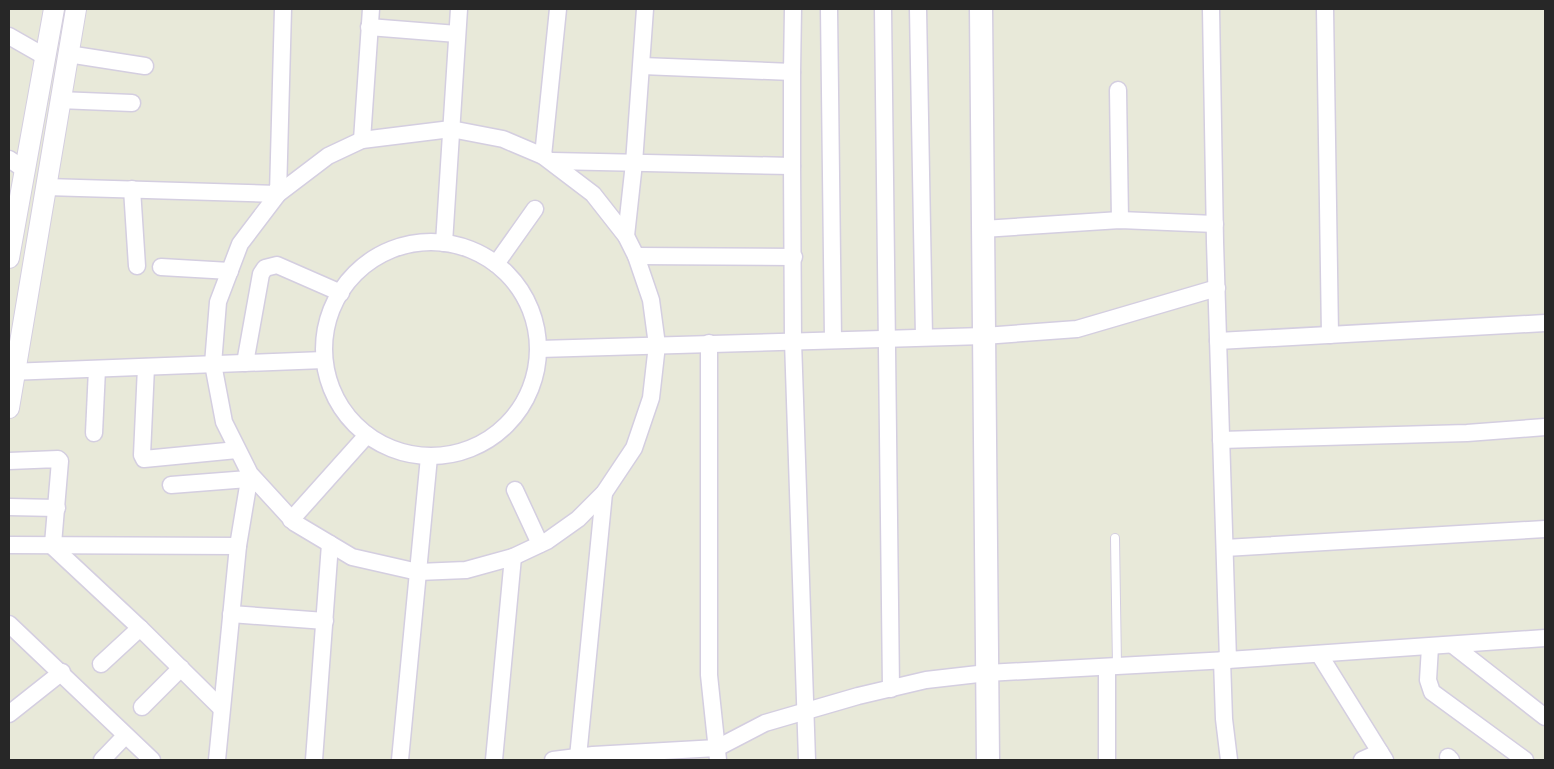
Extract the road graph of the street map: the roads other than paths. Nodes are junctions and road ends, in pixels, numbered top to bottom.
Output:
1 (54, 9) edge
2 (76, 9) edge
3 (283, 9) edge
4 (370, 9) edge
5 (459, 9) edge
6 (558, 9) edge
7 (645, 9) edge
8 (793, 9) edge
9 (828, 9) edge
10 (883, 9) edge
11 (918, 9) edge
12 (981, 9) edge
13 (1211, 9) edge
14 (1325, 9) edge
15 (370, 27) junction
16 (457, 34) junction
17 (9, 36) edge
18 (68, 54) junction
19 (44, 56) junction
20 (145, 66) dead end
21 (642, 66) junction
22 (792, 72) junction
23 (1118, 90) dead end
24 (59, 100) junction
25 (132, 104) dead end
26 (451, 129) junction
27 (362, 140) junction
28 (548, 158) junction
29 (634, 163) junction
30 (792, 166) junction
31 (19, 168) edge
32 (47, 182) junction
33 (132, 189) junction
34 (278, 194) junction
35 (535, 209) dead end
36 (1120, 220) junction
37 (1215, 224) junction
38 (983, 229) junction
39 (626, 236) junction
40 (444, 242) junction
41 (636, 256) junction
42 (794, 257) junction
43 (9, 258) edge
44 (496, 264) junction
45 (137, 266) dead end
46 (161, 267) dead end
47 (230, 270) junction
48 (1217, 288) junction
49 (341, 293) junction
50 (1545, 323) edge
51 (1330, 335) junction
52 (984, 336) junction
53 (924, 337) junction
54 (888, 338) junction
55 (833, 339) junction
56 (793, 341) junction
57 (1218, 341) junction
58 (709, 343) junction
59 (657, 345) junction
60 (539, 349) junction
61 (324, 360) junction
62 (245, 363) junction
63 (212, 364) junction
64 (146, 367) junction
65 (97, 369) junction
66 (12, 372) edge
67 (9, 408) edge
68 (1545, 427) edge
69 (94, 433) dead end
70 (367, 435) junction
71 (1221, 440) junction
72 (237, 450) junction
73 (429, 457) junction
74 (9, 460) edge
75 (249, 477) junction
76 (171, 486) dead end
77 (515, 490) dead end
78 (604, 493) junction
79 (9, 507) edge
80 (57, 508) junction
81 (291, 520) junction
82 (1545, 529) edge
83 (1115, 538) dead end
84 (52, 544) junction
85 (330, 544) junction
86 (540, 544) junction
87 (9, 545) edge
88 (238, 546) junction
89 (1225, 548) junction
90 (513, 557) junction
91 (418, 572) junction
92 (231, 614) junction
93 (325, 621) junction
94 (9, 624) edge
95 (140, 628) junction
96 (1545, 638) edge
97 (1454, 646) junction
98 (1430, 647) junction
99 (1319, 654) junction
100 (1225, 660) junction
101 (101, 664) dead end
102 (1112, 666) junction
103 (181, 668) junction
104 (62, 672) junction
105 (987, 673) junction
106 (891, 689) junction
107 (142, 707) dead end
108 (221, 708) junction
109 (806, 711) junction
110 (9, 714) edge
111 (1545, 717) edge
112 (125, 736) junction
113 (717, 754) edge
114 (1383, 756) edge
115 (578, 757) junction
116 (102, 760) edge
117 (151, 760) edge
118 (217, 760) edge
119 (314, 760) edge
120 (400, 760) edge
121 (494, 760) edge
122 (553, 760) edge
123 (807, 760) edge
124 (988, 760) edge
125 (1107, 760) edge
126 (1229, 760) edge
127 (1362, 760) edge
128 (1525, 760) edge

1 - 19 street
2 - 18 street
3 - 34 street
4 - 15 street
5 - 16 street
6 - 28 street
7 - 21 street
8 - 22 street
9 - 55 street
10 - 54 street
11 - 53 street
12 - 38 main road
13 - 37 street
14 - 51 street
15 - 16 street
15 - 27 street
16 - 26 street
17 - 19 street
18 - 20 street
18 - 24 street
19 - 31 street
21 - 22 street
21 - 29 street
22 - 30 street
23 - 36 street
24 - 25 street
24 - 32 street
26 - 27 street
26 - 28 street
26 - 40 street
27 - 34 street
28 - 29 street
28 - 39 street
29 - 30 street
29 - 39 street
30 - 42 street
31 - 32 street
31 - 43 street
32 - 33 street
32 - 66 street
33 - 34 street
33 - 45 street
34 - 47 street
35 - 44 street
36 - 37 street
36 - 38 street
37 - 48 street
38 - 52 main road
39 - 41 street
40 - 44 street
40 - 49 street
41 - 42 street
41 - 59 street
42 - 56 street
44 - 60 street
46 - 47 street
47 - 63 street
48 - 52 street
48 - 57 street
49 - 61 street
49 - 62 street
50 - 51 street
51 - 57 street
52 - 53 street
52 - 105 main road
53 - 54 street
54 - 55 street
54 - 106 street
55 - 56 street
56 - 58 street
56 - 109 street
57 - 71 street
58 - 59 street
58 - 113 street
59 - 60 street
59 - 78 street
60 - 73 street
61 - 62 street
61 - 70 street
62 - 63 street
63 - 64 street
63 - 72 street
64 - 65 street
64 - 72 street
65 - 66 street
65 - 69 street
66 - 67 street
68 - 71 street
70 - 73 street
70 - 81 street
71 - 89 street
72 - 75 street
73 - 91 street
74 - 80 street
75 - 76 street
75 - 81 street
75 - 88 street
77 - 86 street
78 - 86 street
78 - 115 street
79 - 80 street
80 - 84 street
81 - 85 street
82 - 89 street
83 - 102 lane
84 - 87 street
84 - 88 street
84 - 95 street
85 - 91 street
85 - 93 street
86 - 90 street
88 - 92 street
89 - 100 street
90 - 91 street
90 - 121 street
91 - 120 street
92 - 93 street
92 - 108 street
93 - 119 street
94 - 104 street
95 - 101 street
95 - 103 street
96 - 97 street
97 - 98 street
97 - 111 street
98 - 99 street
98 - 128 street
99 - 100 street
99 - 114 street
100 - 102 street
100 - 126 street
102 - 105 street
102 - 125 street
103 - 107 street
103 - 108 street
104 - 110 street
104 - 112 street
105 - 106 street
105 - 124 main road
106 - 109 street
108 - 118 street
109 - 113 street
109 - 123 street
112 - 116 street
112 - 117 street
113 - 115 street
114 - 127 street
115 - 122 street

